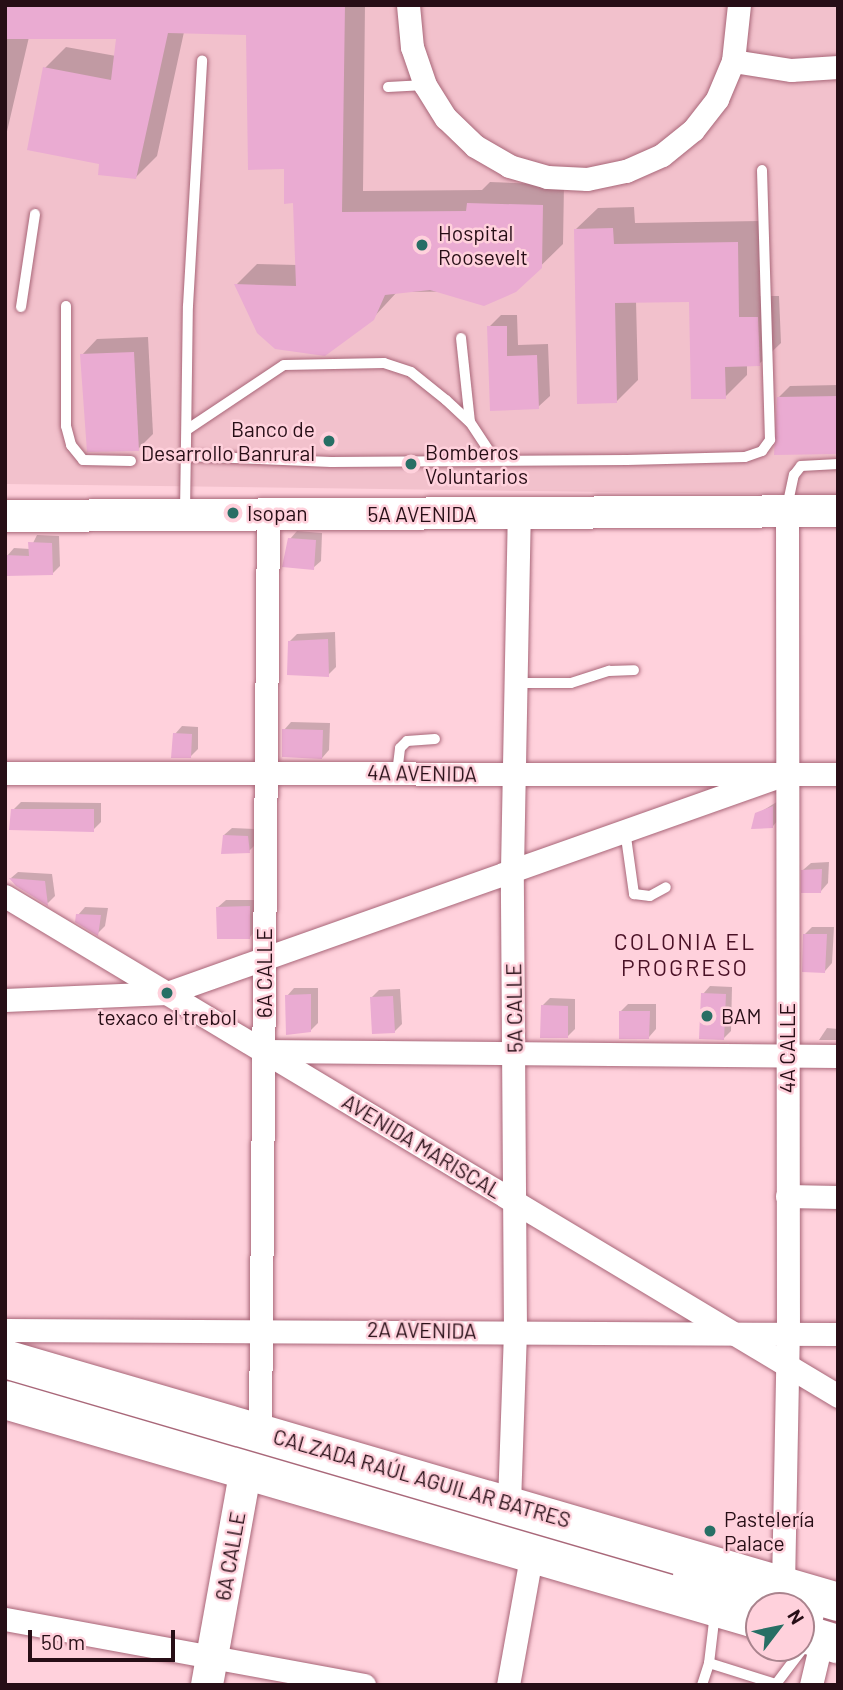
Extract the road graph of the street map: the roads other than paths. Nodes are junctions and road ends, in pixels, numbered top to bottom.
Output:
1 (408, 5) edge
2 (739, 5) edge
3 (202, 60) dead end
4 (733, 61) junction
5 (838, 67) edge
6 (425, 85) junction
7 (388, 87) dead end
8 (762, 170) dead end
9 (35, 214) dead end
10 (66, 306) dead end
11 (20, 307) dead end
12 (461, 338) dead end
13 (470, 422) junction
14 (188, 429) junction
15 (187, 456) junction
16 (495, 460) junction
17 (131, 461) dead end
18 (838, 464) edge
19 (838, 510) edge
20 (787, 511) junction
21 (519, 513) junction
22 (186, 515) junction
23 (268, 515) junction
24 (5, 516) edge
25 (634, 670) dead end
26 (516, 683) junction
27 (435, 738) dead end
28 (266, 772) junction
29 (5, 773) edge
30 (397, 773) junction
31 (514, 774) junction
32 (787, 774) junction
33 (838, 774) edge
34 (625, 830) junction
35 (512, 869) junction
36 (666, 887) dead end
37 (5, 896) edge
38 (264, 958) junction
39 (167, 993) junction
40 (5, 1000) edge
41 (263, 1051) junction
42 (514, 1052) junction
43 (787, 1056) junction
44 (838, 1056) edge
45 (787, 1196) junction
46 (838, 1197) edge
47 (513, 1201) junction
48 (261, 1329) junction
49 (5, 1330) edge
50 (515, 1331) junction
51 (732, 1332) junction
52 (788, 1334) junction
53 (838, 1334) edge
54 (5, 1359) edge
55 (787, 1365) junction
56 (838, 1396) edge
57 (5, 1400) edge
58 (260, 1430) junction
59 (246, 1468) junction
60 (509, 1503) junction
61 (532, 1552) junction
62 (666, 1572) dead end
63 (808, 1592) edge
64 (745, 1594) edge
65 (745, 1598) edge
66 (716, 1607) junction
67 (745, 1616) edge
68 (5, 1619) edge
69 (788, 1662) edge
70 (812, 1662) edge
71 (709, 1663) junction
72 (209, 1671) edge
73 (812, 1682) edge
74 (776, 1684) edge
75 (364, 1685) edge
76 (508, 1685) edge
77 (702, 1685) edge

1 - 6 street
2 - 4 street
3 - 14 lane
4 - 5 street
4 - 6 street
6 - 7 lane
8 - 16 lane
9 - 11 lane
10 - 17 lane
12 - 13 lane
13 - 14 lane
13 - 16 lane
14 - 15 lane
15 - 16 lane
15 - 22 lane
18 - 20 lane
19 - 20 street, 5A AVENIDA
20 - 21 street, 5A AVENIDA
20 - 32 street, 4A CALLE
21 - 23 street, 5A AVENIDA
21 - 26 street, 5A CALLE
22 - 23 street, 5A AVENIDA
22 - 24 street, 5A AVENIDA
23 - 28 street, 6A CALLE
25 - 26 lane
26 - 31 street, 5A CALLE
27 - 30 lane
28 - 29 street, 4A AVENIDA
28 - 30 street, 4A AVENIDA
28 - 38 street, 6A CALLE
30 - 31 street, 4A AVENIDA
31 - 32 street, 4A AVENIDA
31 - 35 street, 5A CALLE
32 - 33 street, 4A AVENIDA
32 - 34 street
32 - 43 street, 4A CALLE
34 - 35 street
34 - 36 lane
35 - 38 street
35 - 42 street, 5A CALLE
37 - 39 street, AVENIDA MARISCAL
38 - 39 street
38 - 41 street, 6A CALLE
39 - 40 street
39 - 41 street, AVENIDA MARISCAL
41 - 42 street
41 - 47 street, AVENIDA MARISCAL
41 - 48 street, 6A CALLE
42 - 43 street
42 - 47 street, 5A CALLE
43 - 44 street
43 - 45 street, 4A CALLE
45 - 46 street
45 - 52 street, 4A CALLE
47 - 50 street, 5A CALLE
47 - 51 street, AVENIDA MARISCAL
48 - 49 street, 2A AVENIDA
48 - 50 street, 2A AVENIDA
48 - 58 street, 6A CALLE
50 - 51 street, 2A AVENIDA
50 - 60 street, 5A CALLE
51 - 52 street, 2A AVENIDA
51 - 55 street, AVENIDA MARISCAL
52 - 53 street, 2A AVENIDA
52 - 55 street, 4A CALLE
54 - 58 highway, CALZADA RAÚL AGUILAR BATRES
55 - 56 street, AVENIDA MARISCAL
55 - 63 street, 4A CALLE
57 - 59 highway, CALZADA RAÚL AGUILAR BATRES
58 - 60 highway, CALZADA RAÚL AGUILAR BATRES
59 - 61 highway, CALZADA RAÚL AGUILAR BATRES
59 - 72 street, 6A CALLE
60 - 64 highway, CALZADA RAÚL AGUILAR BATRES
61 - 66 highway, CALZADA RAÚL AGUILAR BATRES
61 - 76 street
62 - 65 lane
66 - 67 highway, CALZADA RAÚL AGUILAR BATRES
66 - 71 lane
68 - 72 street
69 - 74 lane
70 - 73 street, 4A CALLE
71 - 74 lane
71 - 77 lane
72 - 75 street

